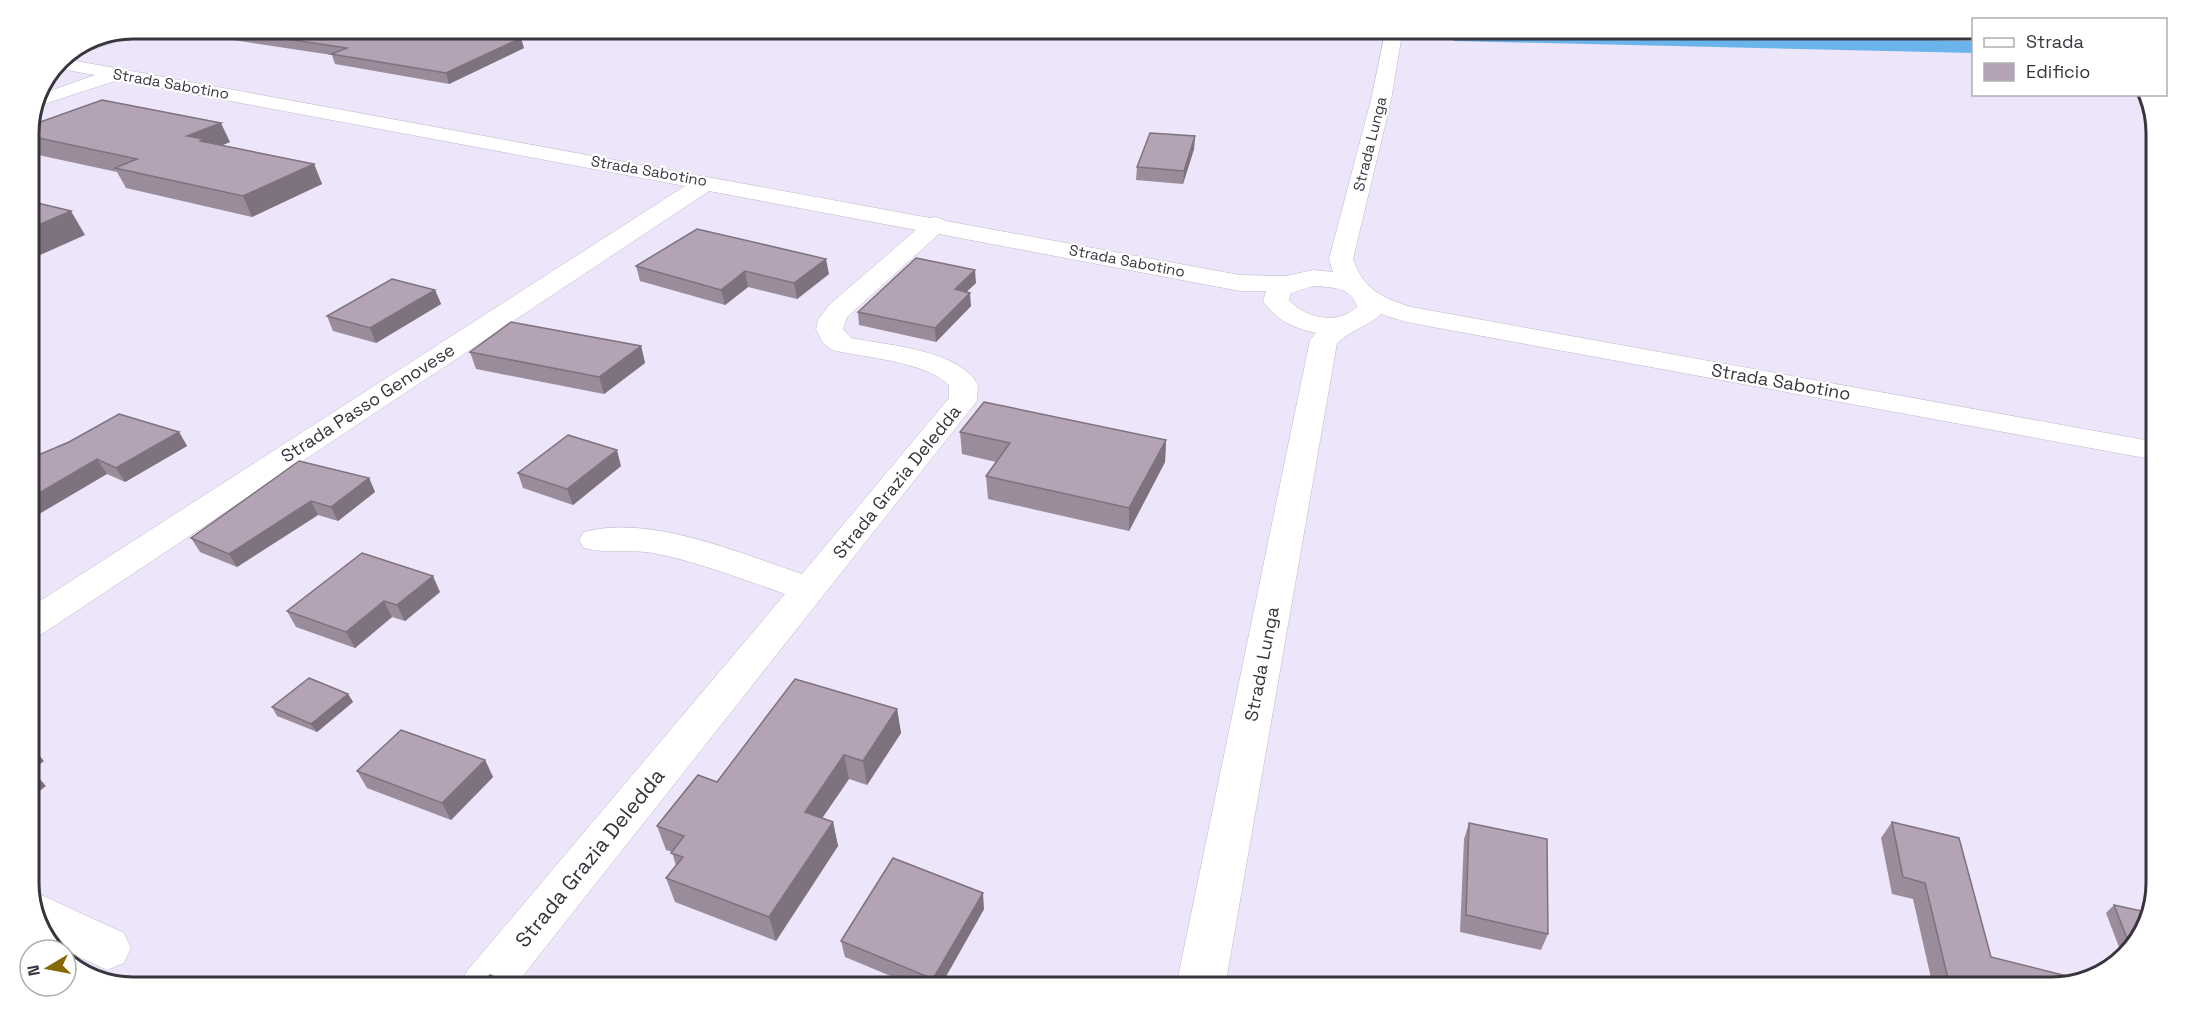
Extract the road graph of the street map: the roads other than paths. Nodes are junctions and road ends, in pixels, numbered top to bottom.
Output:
1 (1393, 39) edge
2 (68, 65) edge
3 (118, 74) junction
4 (46, 99) edge
5 (707, 182) junction
6 (936, 224) junction
7 (1341, 259) junction
8 (1313, 278) junction
9 (1349, 284) junction
10 (1281, 293) junction
11 (1341, 321) junction
12 (2146, 449) edge
13 (596, 540) dead end
14 (810, 589) junction
15 (39, 618) edge
16 (46, 919) edge
17 (107, 948) dead end
18 (492, 977) edge
19 (1203, 977) edge

1 - 7 street, Strada Lunga
2 - 3 street, Strada Sabotino
3 - 4 street
3 - 5 street, Strada Sabotino
5 - 6 street, Strada Sabotino
5 - 15 street, Strada Passo Genovese
6 - 10 street, Strada Sabotino
6 - 14 street, Strada Grazia Deledda
7 - 8 street
7 - 9 street
8 - 9 street
8 - 10 street
9 - 11 street
10 - 11 street, Strada Sabotino
11 - 12 street, Strada Sabotino
11 - 19 street, Strada Lunga
13 - 14 street
14 - 18 street, Strada Grazia Deledda
16 - 17 street

